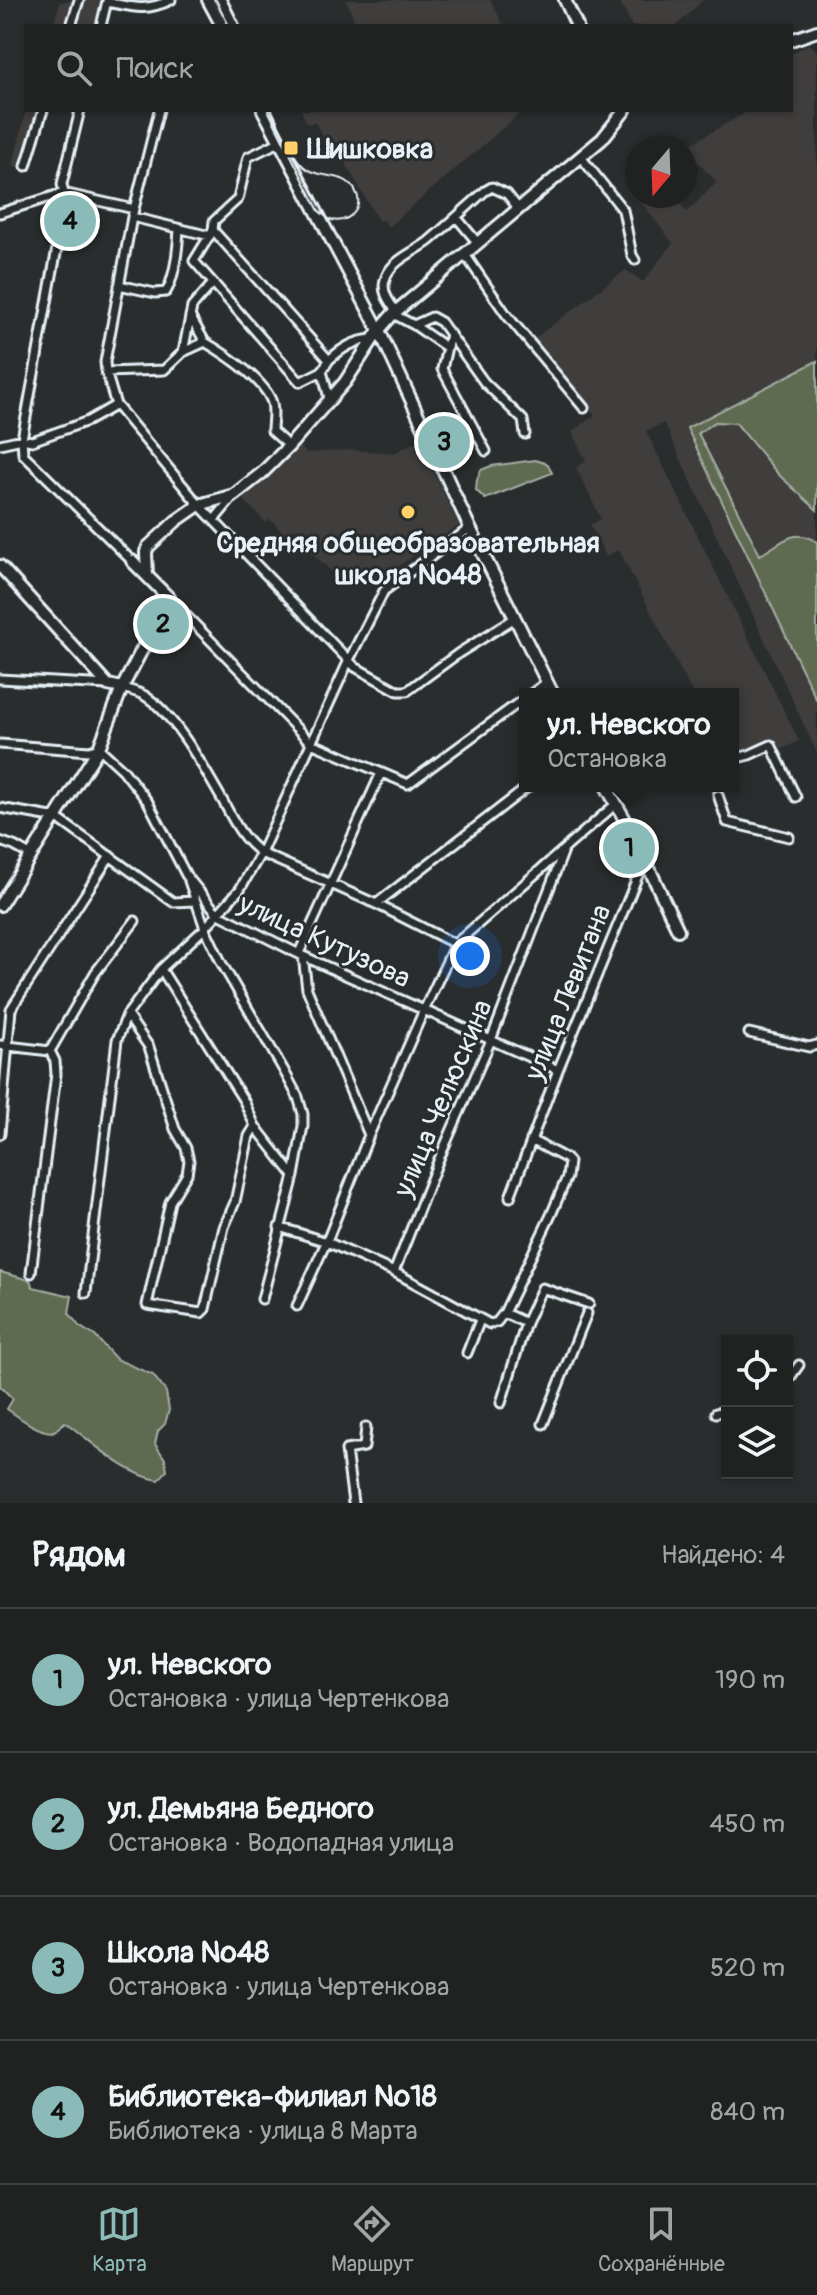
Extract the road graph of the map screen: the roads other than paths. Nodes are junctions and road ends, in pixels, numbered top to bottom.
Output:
1 (79, 0) edge
2 (171, 0) edge
3 (208, 0) edge
4 (220, 0) edge
5 (565, 0) edge
6 (107, 1) edge
7 (72, 24) edge
8 (101, 24) edge
9 (221, 24) edge
10 (232, 24) edge
11 (576, 24) edge
12 (817, 31) edge
13 (793, 39) edge
14 (42, 112) edge
15 (80, 112) edge
16 (158, 112) edge
17 (264, 112) edge
18 (623, 112) edge
19 (279, 142) junction
20 (581, 157) junction
21 (26, 166) dead end
22 (63, 193) junction
23 (518, 208) junction
24 (0, 213) edge
25 (133, 213) junction
26 (457, 218) junction
27 (179, 229) junction
28 (212, 233) junction
29 (477, 242) junction
30 (464, 253) junction
31 (635, 260) dead end
32 (213, 283) junction
33 (119, 285) junction
34 (395, 313) junction
35 (190, 316) junction
36 (414, 325) junction
37 (450, 334) junction
38 (376, 335) junction
39 (205, 342) junction
40 (447, 348) junction
41 (183, 352) junction
42 (329, 360) junction
43 (322, 371) junction
44 (106, 372) junction
45 (329, 398) junction
46 (116, 405) junction
47 (584, 408) dead end
48 (525, 434) dead end
49 (22, 439) junction
50 (0, 444) edge
51 (289, 446) junction
52 (486, 451) dead end
53 (234, 495) junction
54 (199, 505) junction
55 (214, 520) junction
56 (470, 528) junction
57 (132, 561) joint
58 (0, 566) edge
59 (147, 576) junction
60 (169, 598) junction
61 (515, 618) junction
62 (349, 660) junction
63 (0, 679) edge
64 (547, 682) junction
65 (108, 685) junction
66 (122, 688) junction
67 (539, 688) edge
68 (550, 688) edge
69 (519, 702) edge
70 (311, 743) junction
71 (0, 744) edge
72 (99, 748) junction
73 (739, 758) edge
74 (381, 773) junction
75 (521, 792) edge
76 (610, 792) edge
77 (718, 795) dead end
78 (796, 797) dead end
79 (617, 803) junction
80 (0, 808) edge
81 (57, 818) junction
82 (789, 837) dead end
83 (0, 841) edge
84 (564, 851) junction
85 (261, 853) junction
86 (32, 856) junction
87 (110, 856) junction
88 (644, 861) junction
89 (186, 875) junction
90 (329, 885) junction
91 (195, 901) junction
92 (376, 904) junction
93 (0, 905) edge
94 (217, 913) junction
95 (135, 921) dead end
96 (205, 928) junction
97 (678, 930) dead end
98 (455, 944) junction
99 (301, 954) junction
100 (161, 969) junction
101 (424, 1010) junction
102 (127, 1015) junction
103 (749, 1033) dead end
104 (491, 1040) junction
105 (817, 1045) edge
106 (4, 1046) edge
107 (50, 1051) junction
108 (558, 1070) junction
109 (255, 1126) junction
110 (0, 1134) edge
111 (369, 1135) junction
112 (531, 1140) junction
113 (294, 1176) junction
114 (510, 1197) dead end
115 (279, 1227) junction
116 (327, 1242) junction
117 (394, 1272) junction
118 (31, 1273) dead end
119 (86, 1293) dead end
120 (262, 1299) dead end
121 (589, 1304) dead end
122 (297, 1306) dead end
123 (504, 1313) junction
124 (587, 1313) dead end
125 (480, 1320) junction
126 (526, 1323) junction
127 (467, 1353) dead end
128 (799, 1365) dead end
129 (793, 1374) edge
130 (501, 1403) dead end
131 (721, 1412) edge
132 (716, 1413) dead end
133 (543, 1424) dead end
134 (366, 1427) dead end
135 (353, 1503) edge

1 - 7 street
2 - 6 street
3 - 9 street
4 - 10 street
5 - 11 street
6 - 8 street
12 - 13 street
14 - 21 street
15 - 22 street
16 - 25 street
17 - 19 street
18 - 20 street
19 - 28 street
19 - 38 street
20 - 23 street
20 - 31 street
22 - 24 street
22 - 25 street
22 - 49 street
23 - 26 street
23 - 29 street
25 - 27 street
25 - 33 street
26 - 29 street
26 - 34 street
27 - 28 street
27 - 33 street
28 - 32 street
28 - 42 street
29 - 30 street
30 - 34 street
30 - 47 street
32 - 35 street
32 - 43 street
33 - 44 street
34 - 36 street
34 - 38 street
35 - 39 street
35 - 41 street
36 - 37 street
36 - 40 street
37 - 40 street
37 - 48 street
38 - 42 street
38 - 45 street
38 - 56 street
39 - 41 street
39 - 51 street
40 - 52 street
41 - 44 street
42 - 43 street
43 - 45 street
44 - 46 street
45 - 51 street
46 - 49 street
46 - 54 street
49 - 50 street
49 - 57 street
51 - 53 street
53 - 54 street
53 - 55 street
54 - 55 street
54 - 59 street
55 - 62 street
56 - 61 street
56 - 62 street
57 - 59 street
58 - 65 street
59 - 60 street
60 - 66 street
60 - 70 street
61 - 62 street
61 - 64 street
62 - 70 street
63 - 65 street
64 - 67 street
64 - 68 street
65 - 66 street
66 - 72 street
66 - 85 street
69 - 74 street
70 - 74 street
70 - 85 street
71 - 72 street
72 - 81 street
72 - 89 street, улица Кутузова
73 - 78 street
74 - 90 street
75 - 92 street
76 - 79 street
77 - 82 street
79 - 84 street
79 - 88 street
80 - 81 street
81 - 86 street
81 - 87 street
83 - 86 street
84 - 98 street
84 - 104 street, улица Челюскина
85 - 90 street
85 - 94 street
86 - 93 street
87 - 91 street
87 - 106 street
88 - 97 street
88 - 108 street, улица Левитана
89 - 91 street
89 - 94 street, улица Кутузова
90 - 92 street
90 - 99 street
91 - 96 street
92 - 98 street
94 - 96 street
94 - 99 street, улица Кутузова
95 - 107 street
96 - 100 street
96 - 113 street
98 - 101 street
99 - 101 street, улица Кутузова
99 - 111 street
100 - 102 street
100 - 109 street
101 - 104 street, улица Кутузова
101 - 111 street
102 - 109 street
102 - 119 street
103 - 105 street
104 - 108 street, улица Кутузова
104 - 117 street, улица Челюскина
106 - 107 street
106 - 110 street
107 - 118 street
108 - 112 street, улица Левитана
109 - 113 street
111 - 116 street
112 - 114 street, улица Левитана
112 - 123 street
113 - 115 street
115 - 116 street
115 - 120 street
116 - 117 street
116 - 122 street
117 - 125 street
121 - 126 street
123 - 125 street
123 - 126 street
124 - 133 street
125 - 127 street
126 - 130 street
128 - 129 street
131 - 132 street
134 - 135 street

